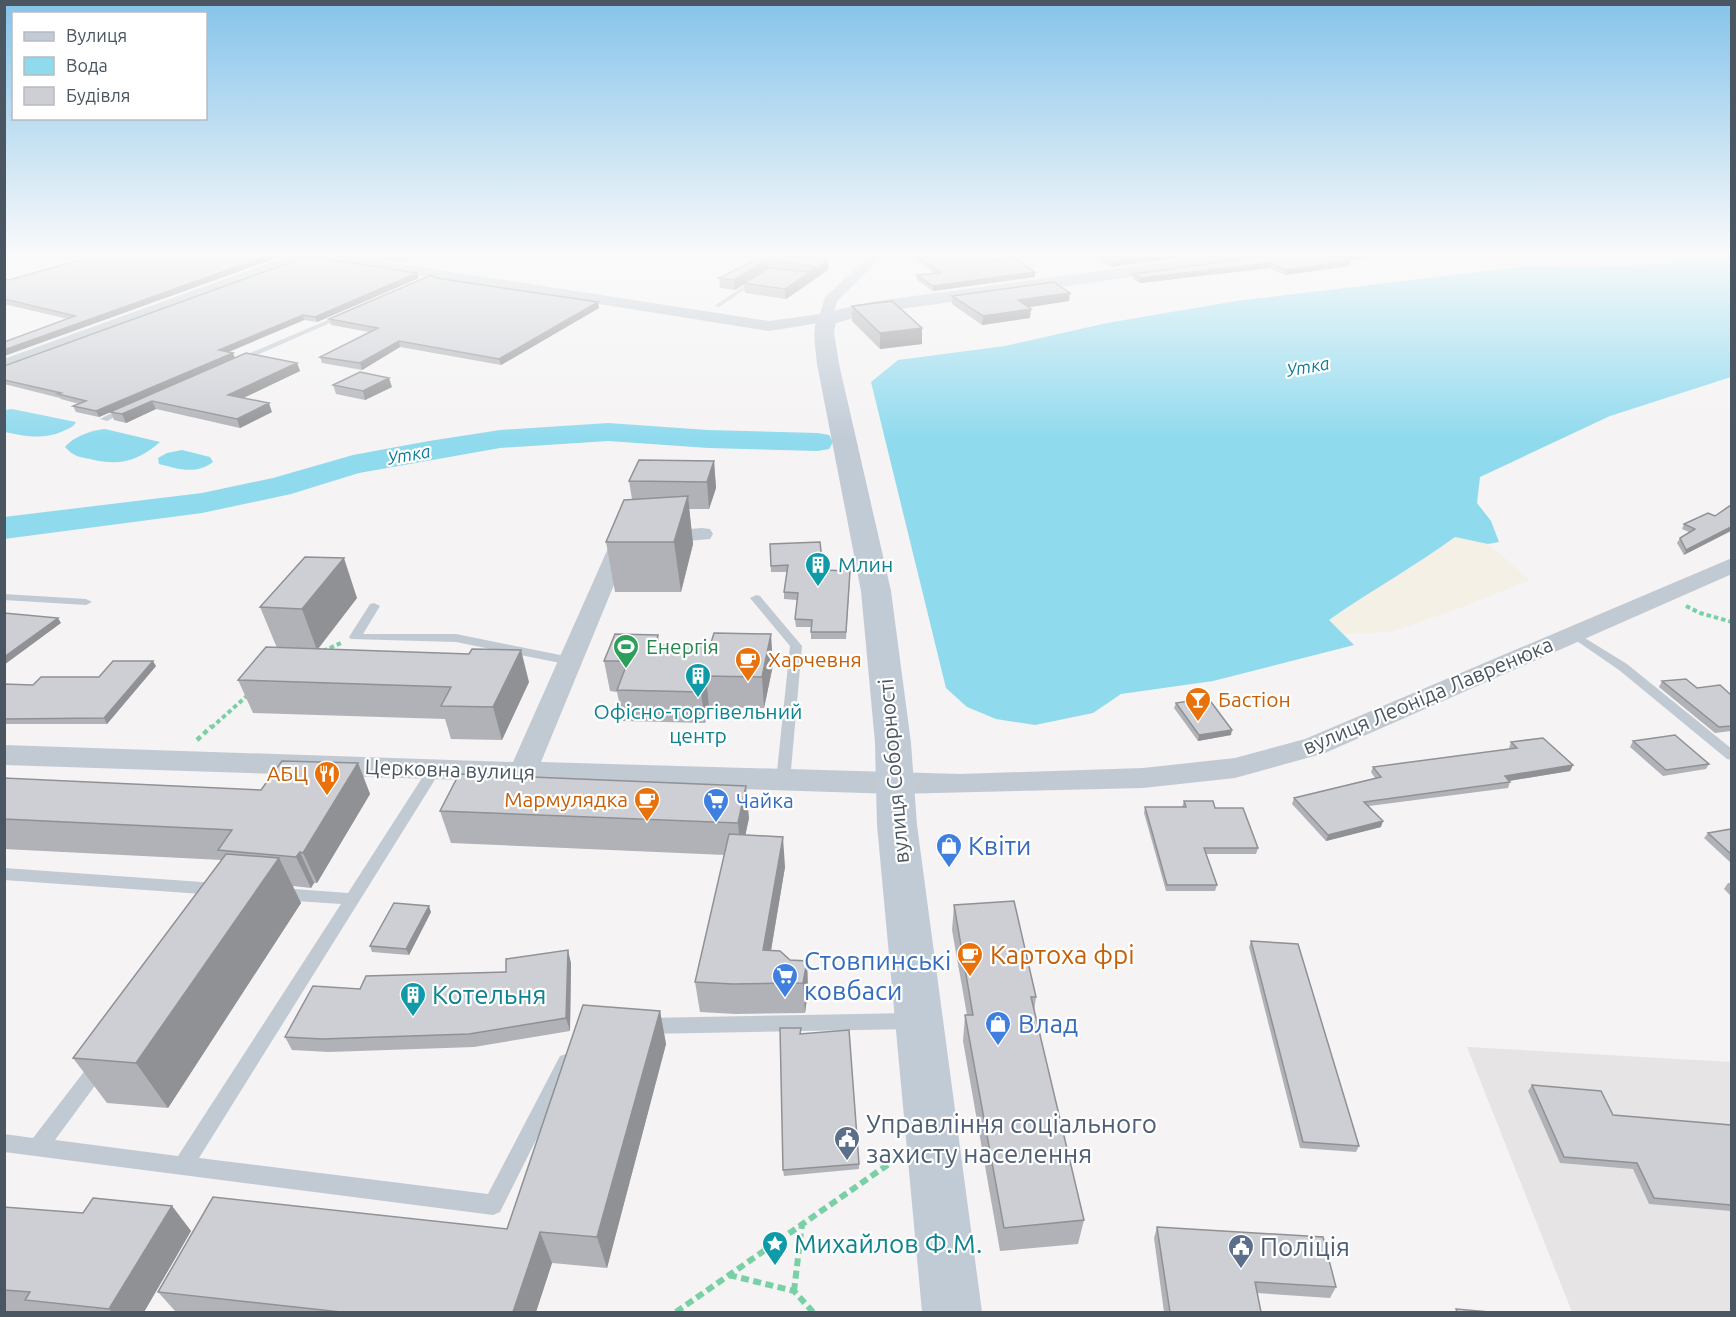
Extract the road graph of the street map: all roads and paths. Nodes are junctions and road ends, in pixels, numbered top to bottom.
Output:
1 (140, 315) edge
2 (344, 315) edge
3 (697, 315) edge
4 (776, 315) edge
5 (845, 315) edge
6 (827, 318) junction
7 (805, 320) junction
8 (233, 363) edge
9 (4, 365) edge
10 (136, 405) edge
11 (104, 418) edge
12 (702, 534) dead end
13 (1731, 565) edge
14 (1663, 596) junction
15 (4, 597) edge
16 (756, 598) dead end
17 (86, 602) dead end
18 (374, 606) dead end
19 (1731, 622) edge
20 (1575, 635) junction
21 (355, 637) junction
22 (313, 655) edge
23 (570, 661) junction
24 (254, 690) edge
25 (4, 756) edge
26 (1731, 756) edge
27 (173, 761) junction
28 (434, 770) junction
29 (522, 773) junction
30 (783, 781) junction
31 (895, 784) junction
32 (4, 874) edge
33 (264, 892) edge
34 (353, 899) junction
35 (216, 909) edge
36 (919, 1021) junction
37 (632, 1027) edge
38 (573, 1048) edge
39 (109, 1052) edge
40 (4, 1143) edge
41 (38, 1147) junction
42 (899, 1156) dead end
43 (183, 1166) junction
44 (802, 1224) junction
45 (728, 1275) junction
46 (794, 1291) junction
47 (676, 1312) edge
48 (813, 1312) edge
49 (951, 1312) edge

1 - 9 street
2 - 8 lane
3 - 7 street
4 - 7 street
5 - 6 main road
6 - 7 street
6 - 31 main road, вулиця Соборності
10 - 11 lane
12 - 23 street
13 - 14 street, вулиця Леоніда Лавренюка
14 - 19 path
14 - 20 street, вулиця Леоніда Лавренюка
15 - 17 lane
16 - 30 lane
18 - 21 lane
20 - 26 lane
20 - 31 street, вулиця Леоніда Лавренюка
21 - 22 path
21 - 23 lane
23 - 29 street
24 - 27 path
25 - 27 street, Церковна вулиця
27 - 28 street, Церковна вулиця
28 - 29 street, Церковна вулиця
28 - 34 lane
29 - 30 street, Церковна вулиця
30 - 31 street, Церковна вулиця
31 - 36 main road, вулиця Соборності
32 - 35 lane
33 - 34 lane
34 - 43 lane
36 - 37 lane
36 - 49 main road, вулиця Соборності
38 - 43 lane
39 - 41 lane
40 - 41 lane
41 - 43 lane
42 - 44 path
44 - 45 path
44 - 46 path
45 - 46 path
45 - 47 path
46 - 48 path

